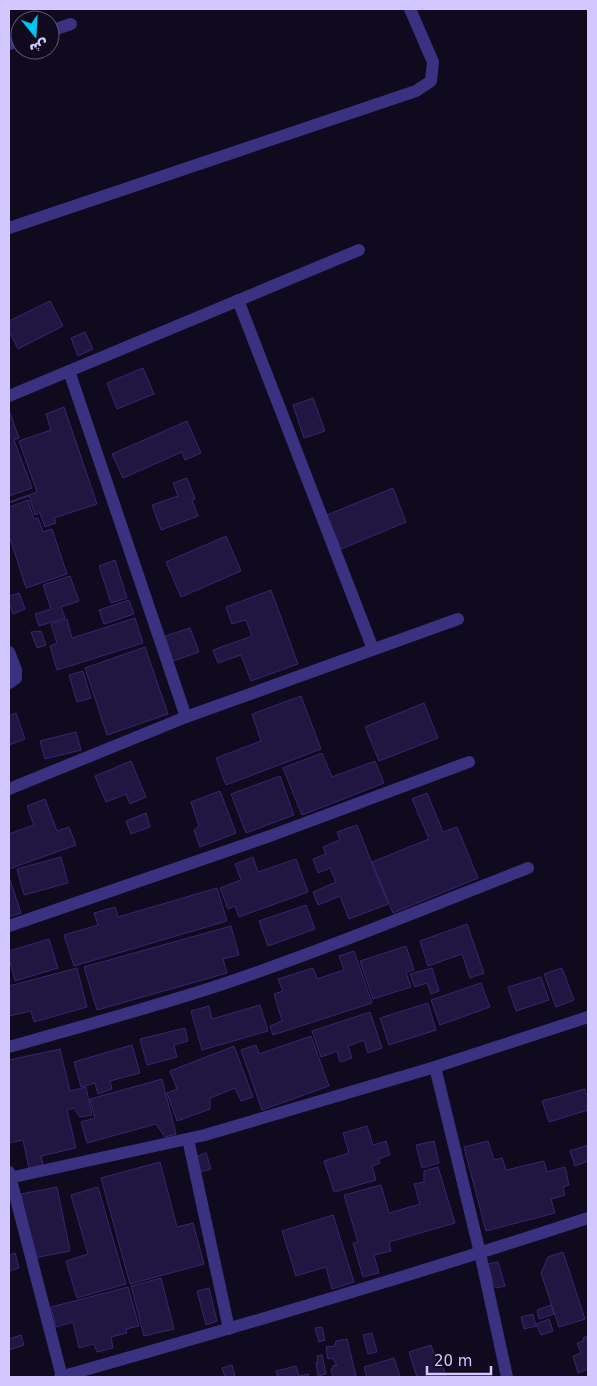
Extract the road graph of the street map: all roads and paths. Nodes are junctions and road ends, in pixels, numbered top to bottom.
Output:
1 (410, 9) edge
2 (71, 24) dead end
3 (60, 28) edge
4 (9, 228) edge
5 (359, 250) dead end
6 (238, 300) junction
7 (69, 370) junction
8 (9, 396) edge
9 (458, 619) dead end
10 (373, 649) junction
11 (9, 652) edge
12 (9, 683) edge
13 (186, 717) junction
14 (469, 762) dead end
15 (9, 789) edge
16 (528, 868) dead end
17 (9, 926) edge
18 (588, 1017) edge
19 (9, 1047) edge
20 (435, 1067) junction
21 (188, 1139) junction
22 (9, 1176) edge
23 (588, 1218) edge
24 (480, 1253) junction
25 (229, 1329) junction
26 (61, 1377) edge
27 (507, 1377) edge

1 - 4 street
2 - 3 street
5 - 6 street
6 - 7 street
6 - 10 street
7 - 8 street
7 - 13 street
9 - 10 street
10 - 13 street
11 - 12 street
13 - 15 street
14 - 17 street
16 - 19 street
18 - 20 street
20 - 21 street
20 - 24 street
21 - 22 street
21 - 25 street
22 - 26 street
23 - 24 street
24 - 25 street
24 - 27 street
25 - 26 street

